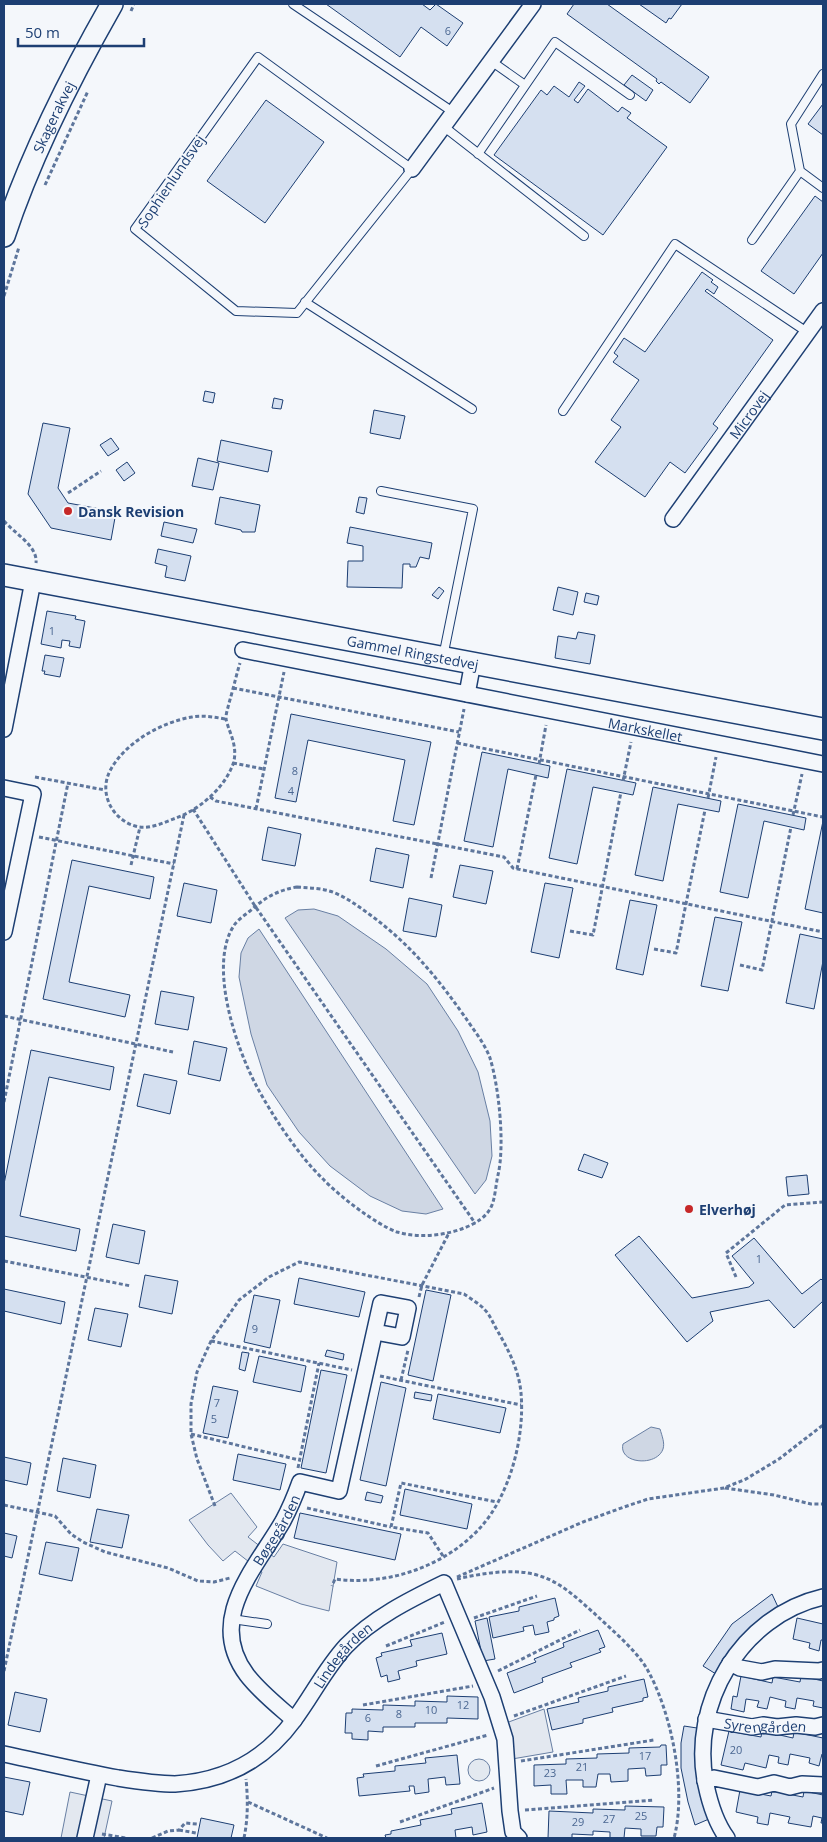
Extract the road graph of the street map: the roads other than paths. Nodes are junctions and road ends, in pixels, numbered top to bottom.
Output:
1 (293, 4) edge
2 (533, 4) edge
3 (121, 8) edge
4 (491, 61) junction
5 (823, 74) edge
6 (526, 85) junction
7 (630, 95) dead end
8 (453, 112) junction
9 (443, 126) junction
10 (478, 154) junction
11 (412, 169) junction
12 (800, 172) junction
13 (823, 188) edge
14 (584, 236) dead end
15 (752, 240) dead end
16 (12, 241) edge
17 (305, 302) junction
18 (823, 310) edge
19 (807, 332) junction
20 (472, 409) dead end
21 (563, 411) dead end
22 (381, 491) dead end
23 (673, 519) dead end
24 (4, 576) edge
25 (33, 581) junction
26 (243, 650) road end
27 (443, 657) junction
28 (473, 662) junction
29 (467, 694) junction
30 (4, 729) edge
31 (823, 730) edge
32 (823, 764) edge
33 (4, 788) edge
34 (4, 932) edge
35 (375, 1332) dead end
36 (823, 1597) edge
37 (232, 1619) junction
38 (267, 1624) dead end
39 (730, 1663) junction
40 (823, 1670) edge
41 (706, 1719) junction
42 (294, 1720) junction
43 (823, 1726) edge
44 (4, 1754) edge
45 (99, 1775) junction
46 (705, 1781) junction
47 (823, 1785) edge
48 (86, 1835) edge
49 (519, 1838) edge
50 (727, 1838) edge

1 - 8 lane
2 - 4 street, Sophienlundsvej
3 - 16 street, Skagerakvej
4 - 6 lane
4 - 8 street, Sophienlundsvej
5 - 12 lane
6 - 7 lane
6 - 10 lane
8 - 9 street, Sophienlundsvej
9 - 10 lane
9 - 11 street, Sophienlundsvej
10 - 14 lane
11 - 17 lane, Sophienlundsvej
11 - 17 lane, Sophienlundsvej
12 - 13 lane
12 - 15 lane
17 - 20 lane
18 - 19 street, Microvej
19 - 21 lane
19 - 23 street, Microvej
22 - 27 lane
24 - 25 street, Gammel Ringstedvej
25 - 27 street, Gammel Ringstedvej
25 - 30 street
26 - 29 street, Markskellet
27 - 28 street, Gammel Ringstedvej
28 - 29 street
28 - 31 street, Gammel Ringstedvej
29 - 32 street, Markskellet
33 - 34 street
35 - 37 street, Bøgegården
36 - 39 street, Syrengården
37 - 38 lane
37 - 42 street, Bøgegården
39 - 40 street
39 - 41 street, Syrengården
41 - 43 street, Syrengården
41 - 46 street, Syrengården
42 - 45 street, Lindegården
42 - 49 street, Lindegården
44 - 45 street, Lindegården
45 - 48 street
46 - 47 street
46 - 50 street, Syrengården

